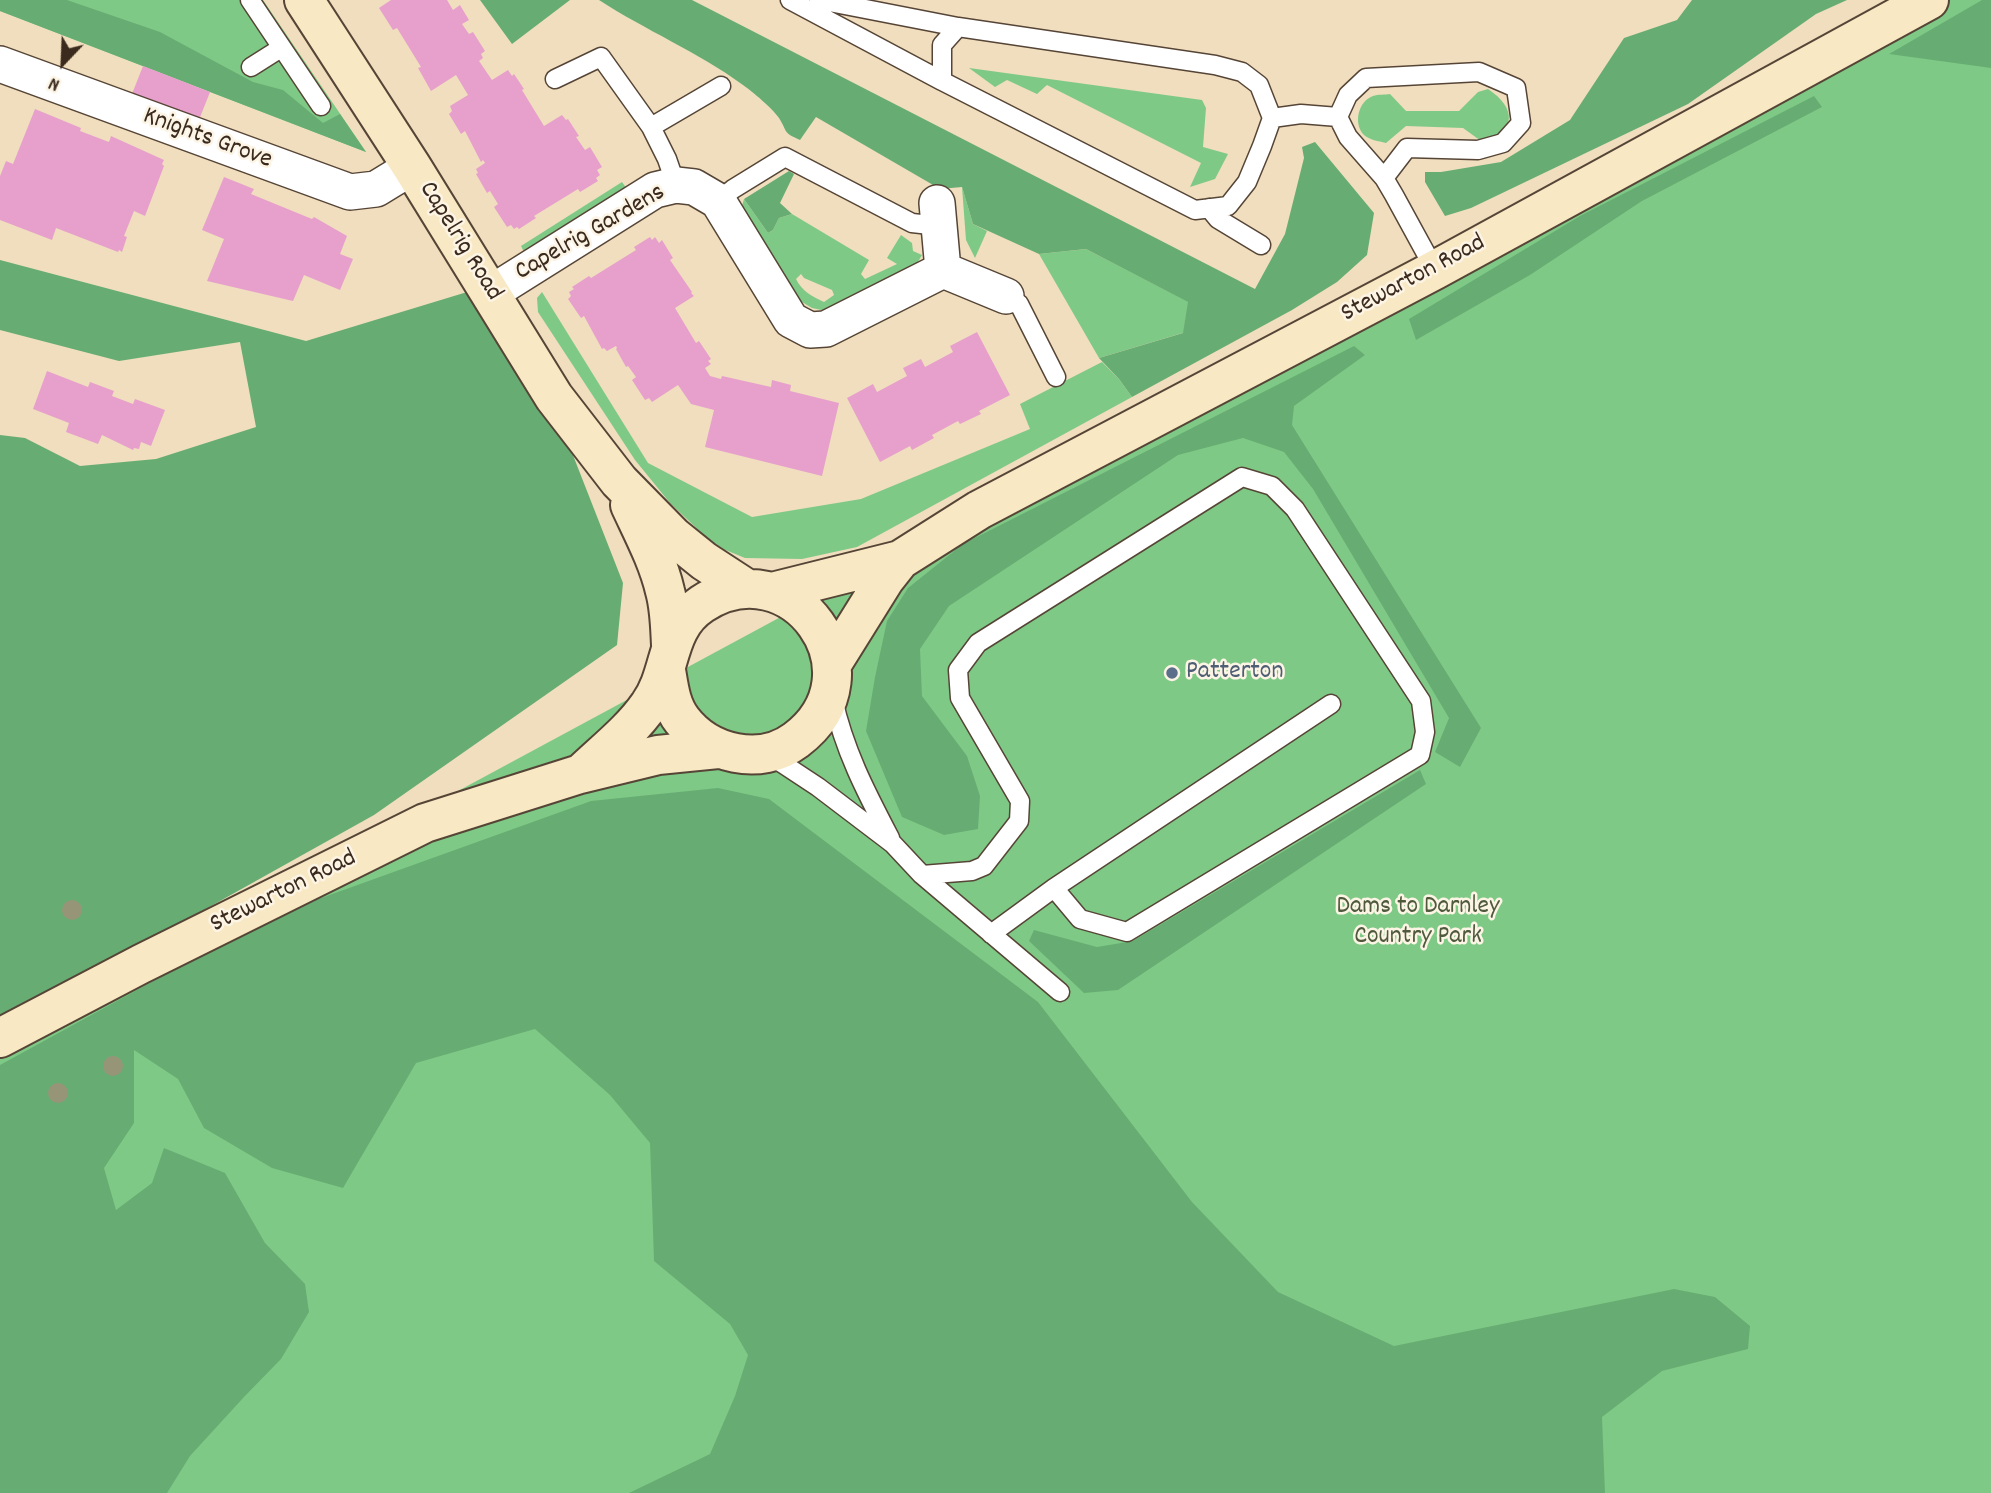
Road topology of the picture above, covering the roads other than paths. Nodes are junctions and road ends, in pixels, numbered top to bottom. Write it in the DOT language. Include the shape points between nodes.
graph roads {
  1 [pos="250,0"];
  2 [pos="304,0"];
  3 [pos="790,0"];
  4 [pos="819,0"];
  5 [pos="1929,0"];
  6 [pos="958,27"];
  7 [pos="281,48"];
  8 [pos="0,64"];
  9 [pos="251,66"];
  10 [pos="555,79"];
  11 [pos="942,81"];
  12 [pos="720,86"];
  13 [pos="321,106"];
  14 [pos="1338,117"];
  15 [pos="1272,118"];
  16 [pos="651,127"];
  17 [pos="412,167"];
  18 [pos="1384,178"];
  19 [pos="676,185"];
  20 [pos="718,201"];
  21 [pos="1209,208"];
  22 [pos="938,214"];
  23 [pos="1261,245"];
  24 [pos="943,270"];
  25 [pos="1435,270"];
  26 [pos="491,293"];
  27 [pos="1006,296"];
  28 [pos="1056,377"];
  29 [pos="619,481"];
  30 [pos="900,560"];
  31 [pos="760,591"];
  32 [pos="669,658"];
  33 [pos="831,676"];
  34 [pos="1331,704"];
  35 [pos="718,749"];
  36 [pos="766,753"];
  37 [pos="580,774"];
  38 [pos="894,844"];
  39 [pos="922,875"];
  40 [pos="1054,888"];
  41 [pos="991,934"];
  42 [pos="1060,992"];
  43 [pos="0,1038"];
  1 -- 7 [label="lane"];
  2 -- 17 [label="main road, Capelrig Road"];
  3 -- 11 [label="lane"];
  4 -- 6 [label="lane"];
  5 -- 25 [label="main road, Stewarton Road"];
  6 -- 11 [label="lane" via="942,45"];
  6 -- 15 [label="lane" via="1242,72 1259,85"];
  7 -- 9 [label="lane"];
  7 -- 13 [label="lane"];
  8 -- 17 [label="street, Knights Grove" via="350,192 376,189"];
  10 -- 16 [label="lane" via="601,57"];
  11 -- 21 [label="lane" via="1195,210"];
  12 -- 16 [label="lane"];
  14 -- 15 [label="lane" via="1301,114"];
  14 -- 18 [label="lane" via="1348,137"];
  14 -- 18 [label="lane" via="1348,95 1366,78 1479,72 1516,88 1521,123 1503,143 1478,150 1407,148"];
  15 -- 21 [label="lane" via="1247,182 1228,206"];
  16 -- 19 [label="lane"];
  17 -- 26 [label="main road, Capelrig Road"];
  18 -- 25 [label="lane"];
  19 -- 20 [label="street, Capelrig Gardens" via="695,187"];
  19 -- 26 [label="street, Capelrig Gardens" via="655,190"];
  20 -- 22 [label="lane" via="785,157 912,223"];
  20 -- 24 [label="street" via="791,320 810,330 826,329"];
  21 -- 23 [label="lane" via="1218,219"];
  22 -- 24 [label="street"];
  24 -- 27 [label="street"];
  25 -- 30 [label="main road, Stewarton Road" via="979,510"];
  26 -- 29 [label="main road, Capelrig Road" via="554,397"];
  27 -- 28 [label="lane" via="1019,304"];
  29 -- 31 [label="main road, Capelrig Road" via="704,561"];
  29 -- 32 [label="main road, Capelrig Road" via="664,585"];
  30 -- 31 [label="main road, Stewarton Road"];
  30 -- 33 [label="main road, Stewarton Road"];
  31 -- 32 [label="main road, Stewarton Road" via="723,593 701,605 682,623"];
  31 -- 33 [label="main road" via="795,603 814,620 826,640"];
  32 -- 35 [label="main road, Stewarton Road" via="670,695 681,719"];
  32 -- 37 [label="main road, Stewarton Road" via="649,706"];
  33 -- 36 [label="main road, Stewarton Road" via="823,711 808,731 789,745"];
  33 -- 38 [label="lane" via="838,720 856,771"];
  34 -- 40 [label="lane"];
  35 -- 36 [label="main road, Stewarton Road"];
  35 -- 37 [label="main road, Stewarton Road" via="659,755"];
  36 -- 38 [label="lane"];
  37 -- 43 [label="main road, Stewarton Road" via="425,823"];
  38 -- 39 [label="lane"];
  39 -- 40 [label="lane" via="984,866 1020,821 1020,801 960,698 958,670 978,643 1242,477 1272,486 1295,509 1421,701 1425,732 1420,755 1127,932 1080,919"];
  39 -- 41 [label="lane"];
  40 -- 41 [label="lane"];
  41 -- 42 [label="lane"];
}
